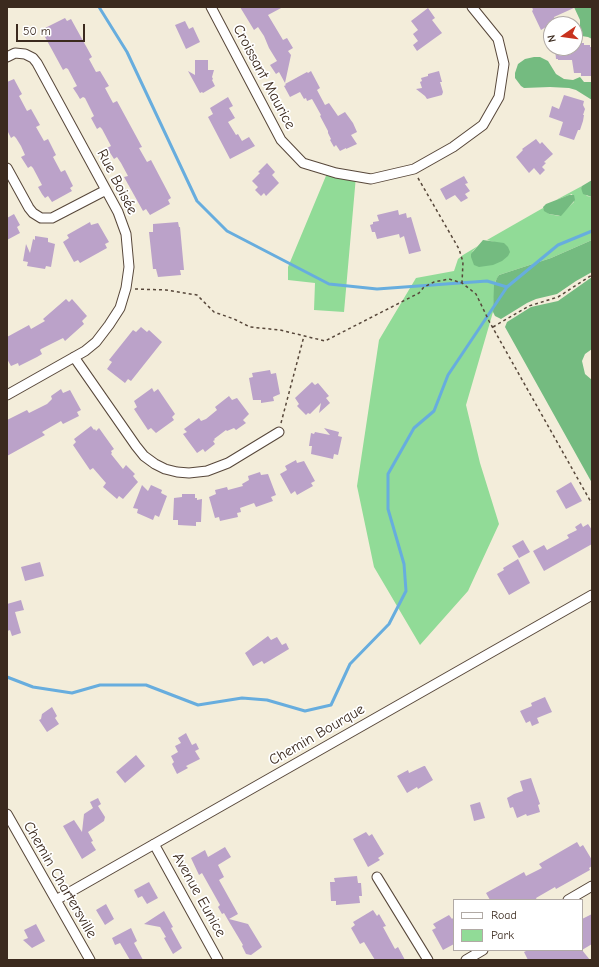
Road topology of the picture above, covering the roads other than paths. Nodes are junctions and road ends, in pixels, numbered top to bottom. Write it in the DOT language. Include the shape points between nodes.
graph roads {
  1 [pos="211,7"];
  2 [pos="472,7"];
  3 [pos="7,57"];
  4 [pos="7,168"];
  5 [pos="106,190"];
  6 [pos="74,357"];
  7 [pos="7,395"];
  8 [pos="279,432"];
  9 [pos="592,595"];
  10 [pos="7,814"];
  11 [pos="154,844"];
  12 [pos="377,877"];
  13 [pos="592,886"];
  14 [pos="570,899"];
  15 [pos="56,900"];
  16 [pos="481,951"];
  17 [pos="90,960"];
  18 [pos="218,960"];
  19 [pos="428,960"];
  20 [pos="466,960"];
  1 -- 2 [label="street, Croissant Maurice" via="281,140 303,163 336,173 371,179 414,169 453,147 483,125 499,97 504,64 498,39"];
  3 -- 5 [label="street, Rue Boisée" via="15,53 25,54 37,63"];
  4 -- 5 [label="street" via="29,208 41,218 52,218"];
  5 -- 6 [label="street, Rue Boisée" via="121,217 126,234 129,267 126,288 120,308 103,334 90,347"];
  6 -- 7 [label="street, Rue Boisée"];
  6 -- 8 [label="street" via="144,456 165,469 189,473 212,470"];
  9 -- 11 [label="street, Chemin Bourque"];
  10 -- 15 [label="street, Chemin Chartersville"];
  11 -- 15 [label="street, Chemin Bourque"];
  11 -- 18 [label="street, Avenue Eunice"];
  12 -- 19 [label="street"];
  13 -- 14 [label="street"];
  15 -- 17 [label="street, Chemin Chartersville"];
  16 -- 20 [label="street"];
}
